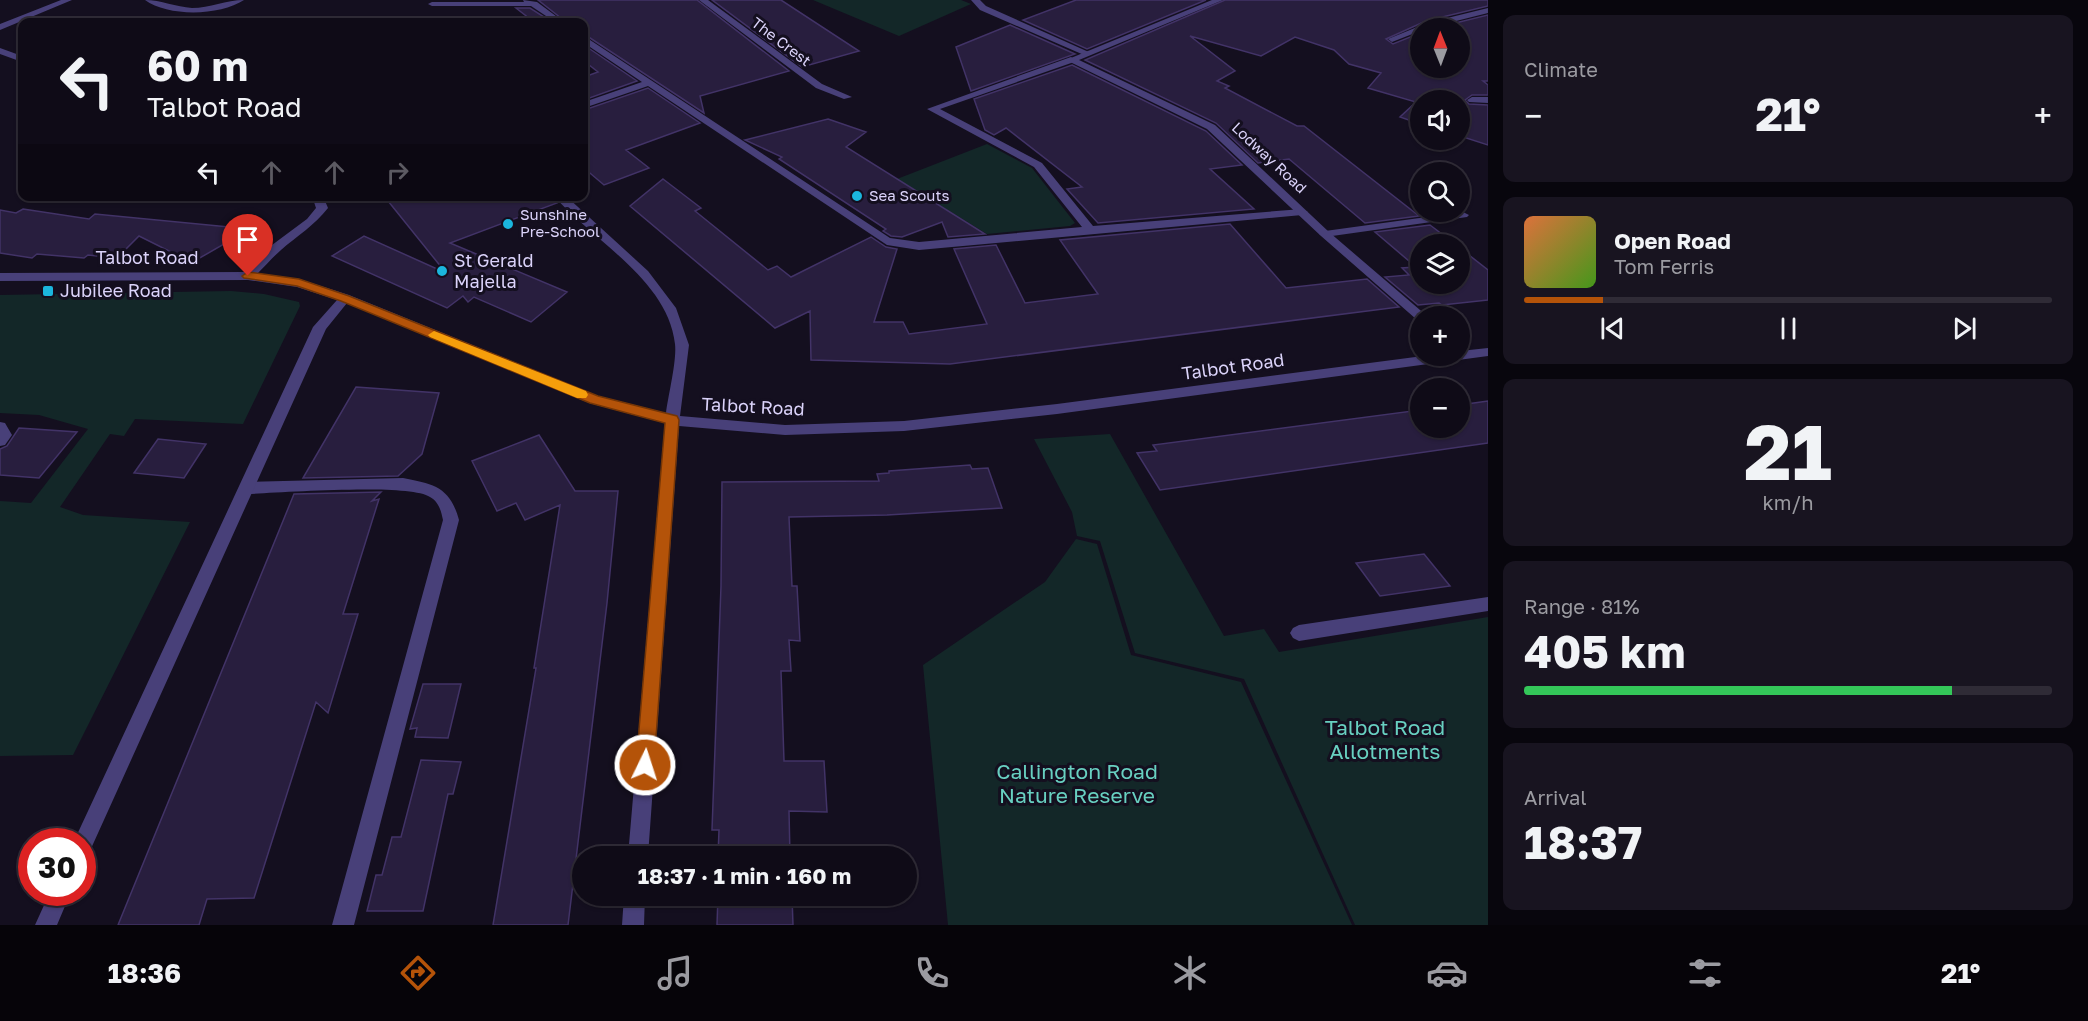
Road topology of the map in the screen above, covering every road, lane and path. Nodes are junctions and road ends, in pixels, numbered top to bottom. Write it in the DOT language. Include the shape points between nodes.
graph roads {
  1 [pos="68,0"];
  2 [pos="149,0"];
  3 [pos="240,0"];
  4 [pos="703,0"];
  5 [pos="975,0"];
  6 [pos="1219,0"];
  7 [pos="531,2"];
  8 [pos="432,4"];
  9 [pos="1488,10"];
  10 [pos="23,18"];
  11 [pos="554,18"];
  12 [pos="18,20"];
  13 [pos="0,27"];
  14 [pos="1392,39"];
  15 [pos="588,42"];
  16 [pos="0,51"];
  17 [pos="1087,53"];
  18 [pos="18,58"];
  19 [pos="1071,60"];
  20 [pos="647,83"];
  21 [pos="847,97"];
  22 [pos="1472,100"];
  23 [pos="1488,100"];
  24 [pos="588,104"];
  25 [pos="319,201"];
  26 [pos="564,201"];
  27 [pos="1297,207"];
  28 [pos="1412,222"];
  29 [pos="1090,231"];
  30 [pos="1325,234"];
  31 [pos="248,276"];
  32 [pos="0,277"];
  33 [pos="345,298"];
  34 [pos="1410,307"];
  35 [pos="1488,352"];
  36 [pos="1470,353"];
  37 [pos="1410,361"];
  38 [pos="672,420"];
  39 [pos="0,427"];
  40 [pos="0,441"];
  41 [pos="247,488"];
  42 [pos="1488,604"];
  43 [pos="1299,633"];
  44 [pos="90,828"];
  45 [pos="639,846"];
  46 [pos="55,906"];
  47 [pos="634,906"];
  48 [pos="46,925"];
  49 [pos="343,925"];
  50 [pos="633,925"];
  1 -- 10 [label="street"];
  2 -- 3 [label="street" via="174,10 195,12"];
  4 -- 21 [label="street, The Crest" via="819,86"];
  5 -- 17 [label="street" via="983,8"];
  6 -- 17 [label="street"];
  7 -- 8 [label="street"];
  7 -- 11 [label="street"];
  9 -- 14 [label="street"];
  12 -- 13 [label="street"];
  15 -- 20 [label="street"];
  16 -- 18 [label="street"];
  17 -- 19 [label="street"];
  19 -- 27 [label="street, Lodway Road" via="1211,127"];
  19 -- 29 [label="street" via="932,109 1038,165"];
  20 -- 24 [label="street"];
  20 -- 29 [label="street" via="887,240 919,246"];
  22 -- 23 [label="street"];
  25 -- 31 [label="street" via="322,208 316,215"];
  26 -- 38 [label="street" via="644,274 670,308 682,345"];
  27 -- 29 [label="street"];
  27 -- 30 [label="street, Lodway Road"];
  28 -- 30 [label="street"];
  30 -- 34 [label="street, Lodway Road"];
  31 -- 32 [label="street, Talbot Road"];
  31 -- 33 [label="street, Talbot Road" via="299,283"];
  33 -- 38 [label="street, Talbot Road" via="594,400"];
  33 -- 41 [label="street" via="320,327"];
  35 -- 36 [label="street, Talbot Road"];
  37 -- 38 [label="street, Talbot Road" via="904,426 785,429"];
  38 -- 45 [label="street"];
  39 -- 40 [label="street" via="5,435"];
  41 -- 44 [label="street"];
  41 -- 49 [label="street" via="403,484 436,492 448,504 451,520"];
  42 -- 43 [label="street"];
  46 -- 48 [label="street"];
  47 -- 50 [label="street"];
}
